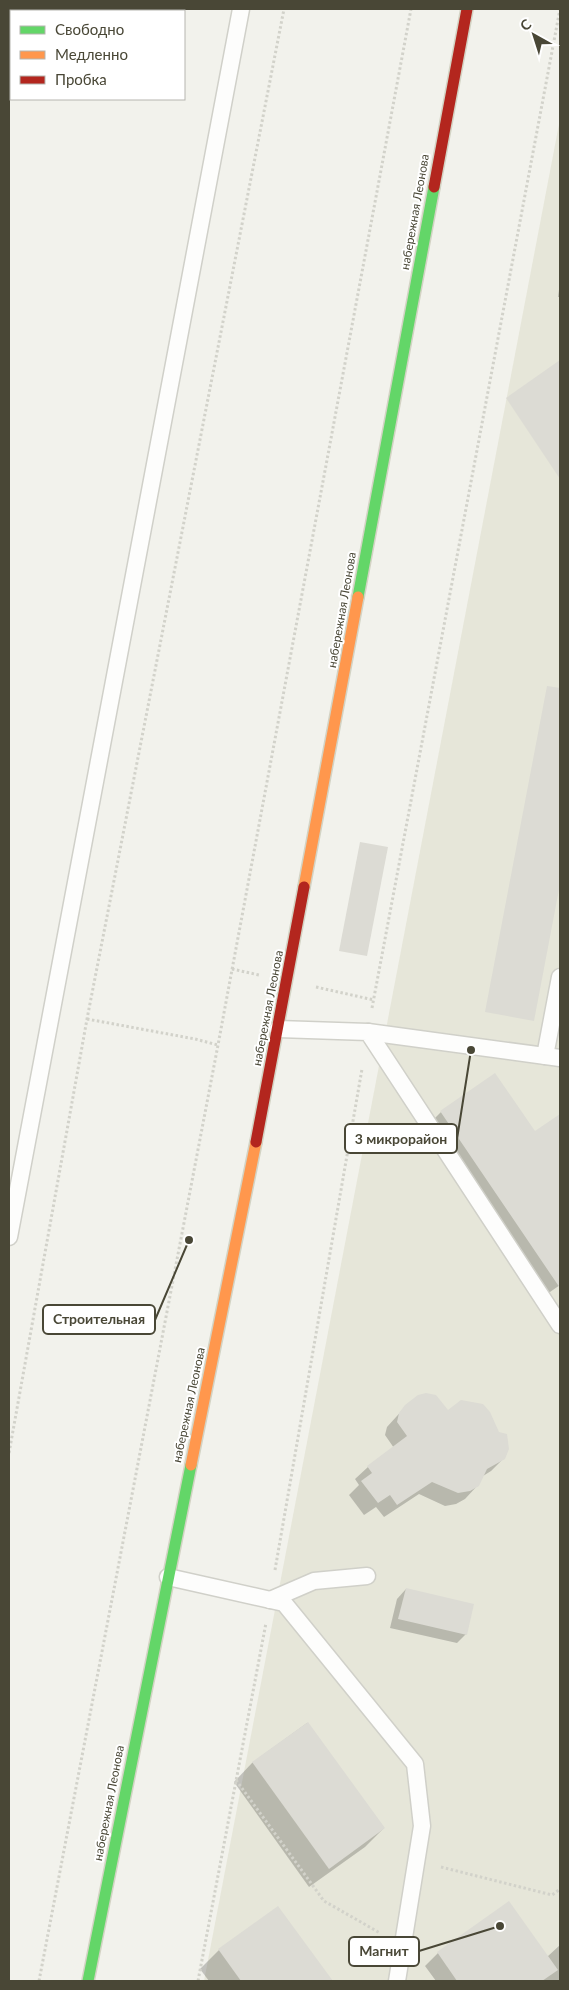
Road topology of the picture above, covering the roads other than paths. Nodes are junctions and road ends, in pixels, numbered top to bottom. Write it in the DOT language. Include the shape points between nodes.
graph roads {
  1 [pos="241,9"];
  2 [pos="467,9"];
  3 [pos="560,977"];
  4 [pos="278,1029"];
  5 [pos="368,1032"];
  6 [pos="552,1057"];
  7 [pos="9,1236"];
  8 [pos="560,1325"];
  9 [pos="367,1576"];
  10 [pos="168,1577"];
  11 [pos="270,1600"];
  12 [pos="88,1981"];
  13 [pos="397,1981"];
  1 -- 7 [label="lane"];
  2 -- 4 [label="main road, набережная Леонова"];
  3 -- 6 [label="lane"];
  4 -- 5 [label="lane"];
  4 -- 10 [label="main road, набережная Леонова"];
  5 -- 6 [label="lane"];
  5 -- 8 [label="lane"];
  9 -- 11 [label="lane" via="314,1581"];
  10 -- 11 [label="lane"];
  10 -- 12 [label="main road, набережная Леонова"];
  11 -- 13 [label="lane" via="284,1603 414,1764 422,1826"];
}
